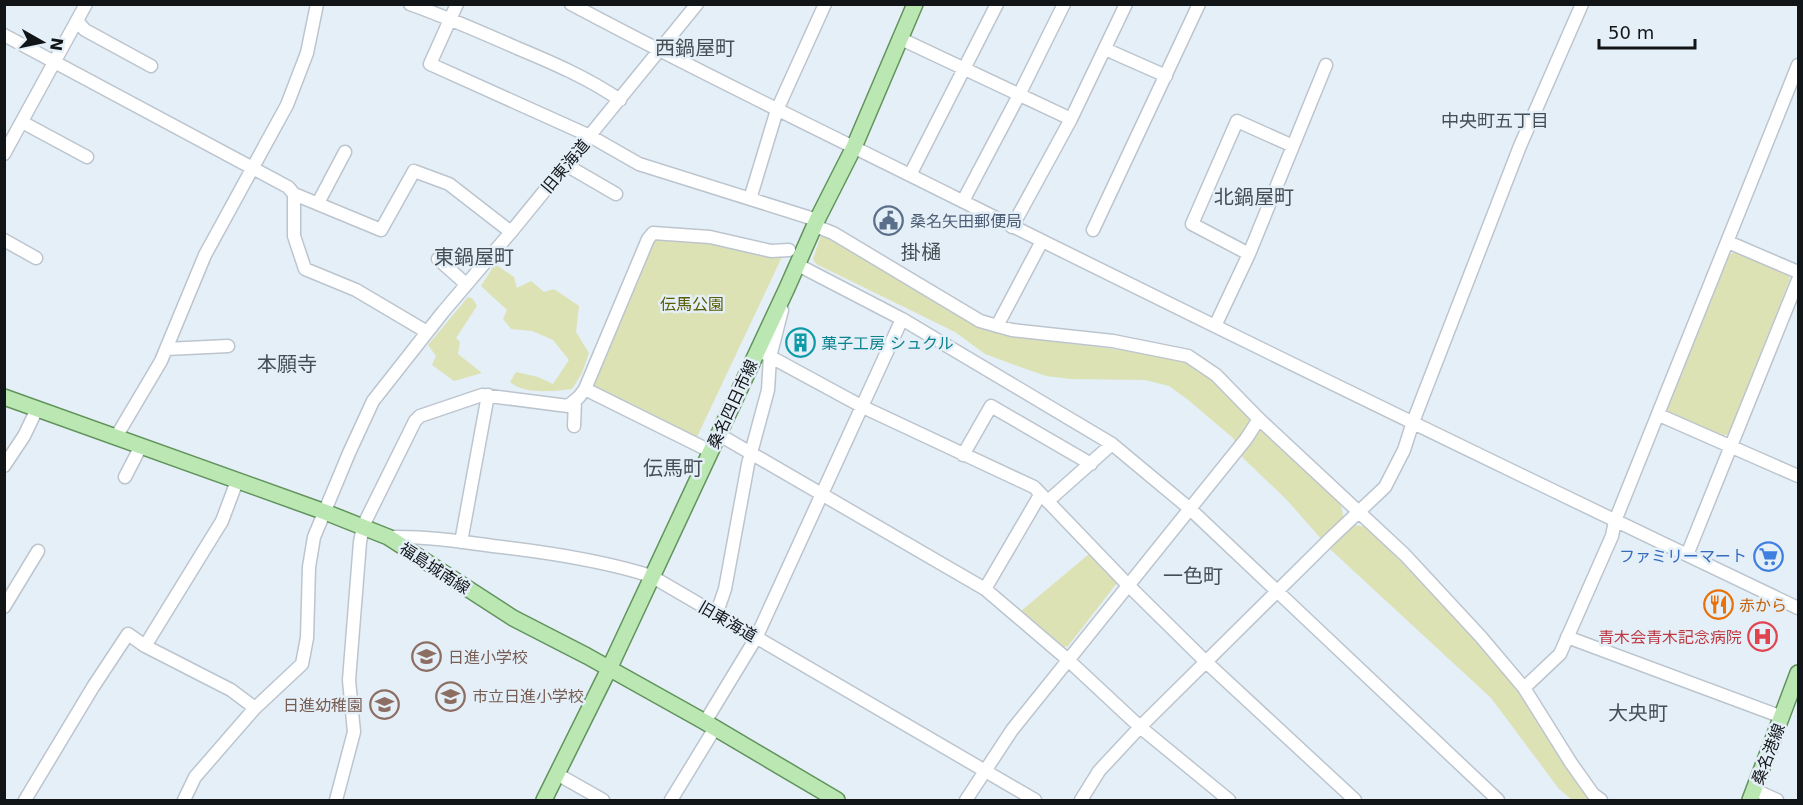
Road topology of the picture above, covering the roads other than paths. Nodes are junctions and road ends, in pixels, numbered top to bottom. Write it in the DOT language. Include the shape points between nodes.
graph roads {
  1 [pos="86,4"];
  2 [pos="317,4"];
  3 [pos="410,4"];
  4 [pos="457,4"];
  5 [pos="571,4"];
  6 [pos="697,4"];
  7 [pos="825,4"];
  8 [pos="915,4"];
  9 [pos="997,4"];
  10 [pos="1064,4"];
  11 [pos="1126,4"];
  12 [pos="1582,4"];
  13 [pos="1197,5"];
  14 [pos="450,19"];
  15 [pos="77,21"];
  16 [pos="4,35"];
  17 [pos="899,38"];
  18 [pos="1105,50"];
  19 [pos="660,51"];
  20 [pos="54,62"];
  21 [pos="1326,65"];
  22 [pos="1798,65"];
  23 [pos="151,66"];
  24 [pos="965,68"];
  25 [pos="1166,76"];
  26 [pos="1019,95"];
  27 [pos="620,100"];
  28 [pos="777,110"];
  29 [pos="1071,119"];
  30 [pos="22,122"];
  31 [pos="590,136"];
  32 [pos="1293,146"];
  33 [pos="854,147"];
  34 [pos="345,152"];
  35 [pos="4,153"];
  36 [pos="87,157"];
  37 [pos="566,165"];
  38 [pos="252,168"];
  39 [pos="910,175"];
  40 [pos="294,194"];
  41 [pos="616,194"];
  42 [pos="750,200"];
  43 [pos="963,201"];
  44 [pos="318,203"];
  45 [pos="816,223"];
  46 [pos="1012,227"];
  47 [pos="1093,230"];
  48 [pos="511,232"];
  49 [pos="4,240"];
  50 [pos="1042,241"];
  51 [pos="1728,242"];
  52 [pos="789,250"];
  53 [pos="1249,254"];
  54 [pos="36,258"];
  55 [pos="438,259"];
  56 [pos="798,265"];
  57 [pos="1798,272"];
  58 [pos="1798,280"];
  59 [pos="466,284"];
  60 [pos="902,319"];
  61 [pos="997,326"];
  62 [pos="1215,326"];
  63 [pos="427,332"];
  64 [pos="228,346"];
  65 [pos="166,349"];
  66 [pos="764,353"];
  67 [pos="585,389"];
  68 [pos="488,395"];
  69 [pos="4,397"];
  70 [pos="575,401"];
  71 [pos="863,407"];
  72 [pos="37,409"];
  73 [pos="1659,415"];
  74 [pos="1259,418"];
  75 [pos="1413,422"];
  76 [pos="574,426"];
  77 [pos="718,434"];
  78 [pos="116,437"];
  79 [pos="1112,444"];
  80 [pos="141,446"];
  81 [pos="1731,447"];
  82 [pos="710,451"];
  83 [pos="752,452"];
  84 [pos="963,455"];
  85 [pos="1090,464"];
  86 [pos="4,466"];
  87 [pos="1798,476"];
  88 [pos="125,477"];
  89 [pos="237,481"];
  90 [pos="823,494"];
  91 [pos="1044,498"];
  92 [pos="1189,508"];
  93 [pos="325,512"];
  94 [pos="1359,513"];
  95 [pos="1615,521"];
  96 [pos="363,526"];
  97 [pos="388,537"];
  98 [pos="461,542"];
  99 [pos="38,551"];
  100 [pos="1687,555"];
  101 [pos="651,576"];
  102 [pos="1127,584"];
  103 [pos="985,589"];
  104 [pos="1276,592"];
  105 [pos="4,607"];
  106 [pos="1798,608"];
  107 [pos="716,615"];
  108 [pos="1567,637"];
  109 [pos="756,638"];
  110 [pos="145,646"];
  111 [pos="1067,660"];
  112 [pos="1205,661"];
  113 [pos="609,669"];
  114 [pos="1798,673"];
  115 [pos="1524,688"];
  116 [pos="1794,697"];
  117 [pos="255,708"];
  118 [pos="1782,717"];
  119 [pos="710,725"];
  120 [pos="1140,727"];
  121 [pos="984,771"];
  122 [pos="557,774"];
  123 [pos="1753,795"];
  124 [pos="1594,798"];
  125 [pos="25,801"];
  126 [pos="184,801"];
  127 [pos="336,801"];
  128 [pos="544,801"];
  129 [pos="603,801"];
  130 [pos="671,801"];
  131 [pos="837,801"];
  132 [pos="966,801"];
  133 [pos="1035,801"];
  134 [pos="1081,801"];
  135 [pos="1229,801"];
  136 [pos="1355,801"];
  137 [pos="1498,801"];
  138 [pos="1777,801"];
  1 -- 15 [label="street"];
  2 -- 38 [label="street" via="298,81"];
  3 -- 14 [label="street"];
  4 -- 14 [label="street"];
  5 -- 19 [label="street"];
  6 -- 19 [label="street, 旧東海道"];
  7 -- 28 [label="street"];
  8 -- 17 [label="main road, 桑名四日市線"];
  9 -- 24 [label="street"];
  10 -- 26 [label="street"];
  11 -- 18 [label="street"];
  12 -- 75 [label="street" via="1520,146"];
  13 -- 25 [label="street"];
  14 -- 27 [label="street" via="555,64"];
  14 -- 31 [label="street" via="430,64"];
  15 -- 20 [label="street"];
  15 -- 23 [label="street" via="85,30"];
  16 -- 20 [label="street"];
  17 -- 24 [label="street"];
  17 -- 33 [label="main road, 桑名四日市線"];
  18 -- 25 [label="street"];
  18 -- 29 [label="street"];
  19 -- 27 [label="street, 旧東海道"];
  19 -- 28 [label="street"];
  20 -- 30 [label="street"];
  20 -- 38 [label="street"];
  21 -- 32 [label="street"];
  22 -- 51 [label="street"];
  24 -- 26 [label="street"];
  24 -- 39 [label="street"];
  25 -- 47 [label="street"];
  26 -- 29 [label="street"];
  26 -- 43 [label="street"];
  27 -- 31 [label="street, 旧東海道"];
  28 -- 33 [label="street"];
  28 -- 42 [label="street"];
  29 -- 46 [label="street"];
  30 -- 35 [label="street"];
  30 -- 36 [label="street"];
  31 -- 37 [label="street, 旧東海道"];
  31 -- 42 [label="street" via="639,164"];
  32 -- 53 [label="street"];
  32 -- 53 [label="street" via="1237,121 1192,224"];
  33 -- 39 [label="street"];
  33 -- 45 [label="main road, 桑名四日市線"];
  34 -- 44 [label="street"];
  37 -- 41 [label="street"];
  37 -- 48 [label="street, 旧東海道"];
  38 -- 40 [label="street"];
  38 -- 65 [label="street" via="205,255"];
  39 -- 43 [label="street"];
  40 -- 44 [label="street"];
  40 -- 63 [label="street" via="294,236 305,269 356,290"];
  42 -- 45 [label="street"];
  43 -- 46 [label="street"];
  44 -- 48 [label="street" via="381,230 414,171 450,184"];
  45 -- 56 [label="main road, 桑名四日市線"];
  45 -- 61 [label="street" via="980,321"];
  46 -- 50 [label="street"];
  48 -- 59 [label="street, 旧東海道"];
  49 -- 54 [label="street"];
  50 -- 61 [label="street"];
  50 -- 62 [label="street"];
  51 -- 57 [label="street"];
  51 -- 73 [label="street"];
  52 -- 67 [label="street" via="771,251 710,237 653,233"];
  53 -- 62 [label="street"];
  55 -- 59 [label="street"];
  56 -- 60 [label="street"];
  56 -- 66 [label="main road, 桑名四日市線"];
  58 -- 81 [label="street"];
  59 -- 63 [label="street, 旧東海道"];
  60 -- 71 [label="street"];
  60 -- 79 [label="street"];
  61 -- 74 [label="street" via="1113,341 1188,356 1216,375"];
  62 -- 75 [label="street"];
  63 -- 93 [label="street, 旧東海道" via="373,401"];
  64 -- 65 [label="street"];
  65 -- 78 [label="street"];
  66 -- 71 [label="street"];
  66 -- 77 [label="main road, 桑名四日市線"];
  66 -- 83 [label="street" via="768,390"];
  67 -- 70 [label="street"];
  67 -- 82 [label="street"];
  68 -- 70 [label="street" via="567,406"];
  68 -- 96 [label="street" via="420,416 415,421"];
  68 -- 98 [label="street"];
  69 -- 72 [label="main road, 福島城南線"];
  70 -- 76 [label="street"];
  71 -- 84 [label="street"];
  71 -- 90 [label="street"];
  72 -- 78 [label="main road, 福島城南線"];
  72 -- 86 [label="street"];
  73 -- 81 [label="street"];
  73 -- 95 [label="street"];
  74 -- 92 [label="street"];
  74 -- 94 [label="street"];
  75 -- 94 [label="street" via="1385,487"];
  75 -- 95 [label="street"];
  77 -- 82 [label="main road, 桑名四日市線"];
  77 -- 83 [label="street"];
  78 -- 80 [label="main road, 福島城南線"];
  79 -- 85 [label="street"];
  79 -- 92 [label="street"];
  80 -- 88 [label="street"];
  80 -- 89 [label="main road, 福島城南線"];
  81 -- 87 [label="street"];
  81 -- 100 [label="street"];
  82 -- 101 [label="main road, 桑名四日市線"];
  83 -- 90 [label="street"];
  83 -- 107 [label="street" via="725,589"];
  84 -- 85 [label="street" via="991,406"];
  84 -- 91 [label="street" via="1034,487"];
  85 -- 91 [label="street"];
  89 -- 93 [label="main road, 福島城南線"];
  89 -- 110 [label="street" via="222,521"];
  90 -- 103 [label="street"];
  90 -- 109 [label="street"];
  91 -- 102 [label="street"];
  91 -- 103 [label="street"];
  92 -- 102 [label="street"];
  92 -- 104 [label="street"];
  93 -- 96 [label="main road, 福島城南線"];
  93 -- 117 [label="street, 旧東海道" via="314,537 309,567 307,638 302,664"];
  94 -- 104 [label="street"];
  94 -- 115 [label="street" via="1439,590"];
  95 -- 100 [label="street"];
  95 -- 108 [label="street"];
  96 -- 97 [label="main road, 福島城南線"];
  96 -- 127 [label="street" via="349,680 354,732"];
  97 -- 98 [label="street, 旧東海道" via="419,536"];
  97 -- 113 [label="main road, 福島城南線" via="513,618"];
  98 -- 101 [label="street, 旧東海道" via="623,567"];
  99 -- 105 [label="street"];
  100 -- 106 [label="street"];
  101 -- 107 [label="street, 旧東海道"];
  101 -- 113 [label="main road, 桑名四日市線"];
  102 -- 111 [label="street"];
  102 -- 112 [label="street"];
  103 -- 111 [label="street"];
  104 -- 112 [label="street"];
  104 -- 137 [label="street"];
  107 -- 109 [label="street, 旧東海道"];
  108 -- 115 [label="street" via="1560,654"];
  108 -- 118 [label="street"];
  109 -- 119 [label="street"];
  109 -- 121 [label="street, 旧東海道"];
  110 -- 117 [label="street" via="212,679"];
  110 -- 125 [label="street" via="128,634"];
  111 -- 120 [label="street"];
  111 -- 121 [label="street"];
  112 -- 120 [label="street"];
  112 -- 136 [label="street"];
  113 -- 119 [label="main road, 福島城南線"];
  113 -- 122 [label="main road, 桑名四日市線"];
  114 -- 116 [label="main road, 桑名港線"];
  115 -- 124 [label="street"];
  116 -- 118 [label="main road, 桑名港線"];
  117 -- 126 [label="street, 旧東海道" via="195,777"];
  118 -- 123 [label="main road, 桑名港線"];
  119 -- 130 [label="street"];
  119 -- 131 [label="main road, 福島城南線"];
  120 -- 134 [label="street" via="1099,771"];
  120 -- 135 [label="street"];
  121 -- 132 [label="street"];
  121 -- 133 [label="street, 旧東海道"];
  122 -- 128 [label="main road, 桑名四日市線"];
  122 -- 129 [label="street"];
  123 -- 138 [label="street"];
}
